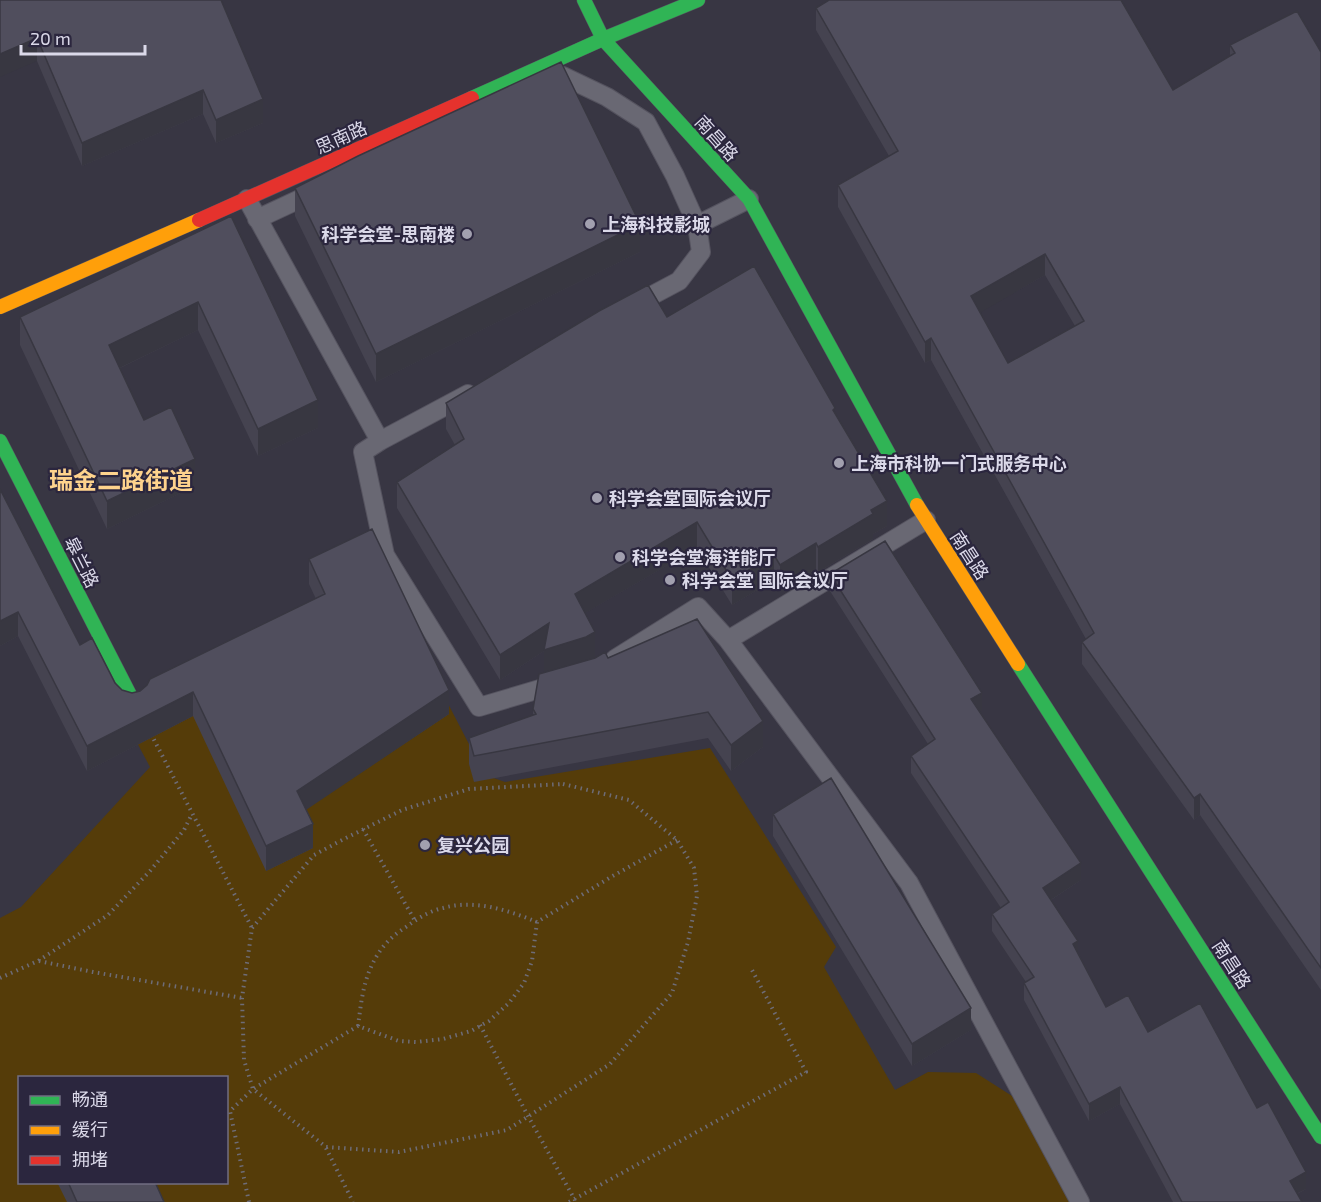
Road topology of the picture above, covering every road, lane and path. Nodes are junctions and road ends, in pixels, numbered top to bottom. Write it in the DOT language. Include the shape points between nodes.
graph roads {
  1 [pos="584,0"];
  2 [pos="698,0"];
  3 [pos="603,39"];
  4 [pos="531,91"];
  5 [pos="331,184"];
  6 [pos="247,199"];
  7 [pos="749,199"];
  8 [pos="257,219"];
  9 [pos="697,225"];
  10 [pos="0,307"];
  11 [pos="617,314"];
  12 [pos="483,386"];
  13 [pos="0,441"];
  14 [pos="380,441"];
  15 [pos="926,520"];
  16 [pos="728,640"];
  17 [pos="601,667"];
  18 [pos="580,676"];
  19 [pos="132,699"];
  20 [pos="193,813"];
  21 [pos="363,829"];
  22 [pos="677,840"];
  23 [pos="415,921"];
  24 [pos="537,922"];
  25 [pos="252,928"];
  26 [pos="38,961"];
  27 [pos="752,970"];
  28 [pos="0,978"];
  29 [pos="242,998"];
  30 [pos="480,1025"];
  31 [pos="358,1026"];
  32 [pos="253,1089"];
  33 [pos="528,1116"];
  34 [pos="1321,1137"];
  35 [pos="326,1147"];
  36 [pos="575,1201"];
  37 [pos="249,1202"];
  38 [pos="353,1202"];
  39 [pos="570,1202"];
  40 [pos="1080,1202"];
  1 -- 3 [label="street, 南昌路"];
  2 -- 3 [label="street, 思南路"];
  3 -- 6 [label="street, 思南路"];
  3 -- 7 [label="street, 南昌路"];
  4 -- 9 [label="lane" via="563,76 646,122"];
  5 -- 8 [label="lane"];
  6 -- 8 [label="lane"];
  6 -- 10 [label="street, 思南路"];
  7 -- 9 [label="lane"];
  7 -- 15 [label="street, 南昌路"];
  8 -- 14 [label="lane"];
  9 -- 11 [label="lane" via="701,252 679,281"];
  12 -- 14 [label="lane"];
  13 -- 19 [label="street, 皋兰路"];
  14 -- 18 [label="lane" via="363,452 385,555 479,707"];
  15 -- 16 [label="lane"];
  15 -- 34 [label="street, 南昌路"];
  16 -- 17 [label="lane" via="698,607"];
  16 -- 40 [label="lane" via="909,883"];
  19 -- 20 [label="path"];
  20 -- 25 [label="path"];
  20 -- 26 [label="path" via="150,871 108,915"];
  21 -- 22 [label="path" via="402,810 469,789 563,784 629,800"];
  21 -- 23 [label="path"];
  21 -- 25 [label="path" via="314,855"];
  22 -- 24 [label="path"];
  22 -- 33 [label="path" via="694,868 697,896 672,993 610,1064"];
  23 -- 24 [label="path" via="443,908 466,905 514,912"];
  23 -- 31 [label="path" via="386,943 374,960 366,980"];
  24 -- 30 [label="path" via="532,961 524,983 508,1003"];
  25 -- 29 [label="path"];
  26 -- 28 [label="path"];
  26 -- 29 [label="path"];
  27 -- 36 [label="path" via="806,1072"];
  29 -- 32 [label="path" via="244,1060"];
  30 -- 31 [label="path" via="443,1039 416,1042 399,1041"];
  30 -- 33 [label="path"];
  31 -- 32 [label="path"];
  32 -- 35 [label="path"];
  32 -- 37 [label="path" via="230,1111"];
  33 -- 35 [label="path" via="507,1130 399,1152"];
  33 -- 36 [label="path"];
  35 -- 38 [label="path"];
  36 -- 39 [label="path"];
}
